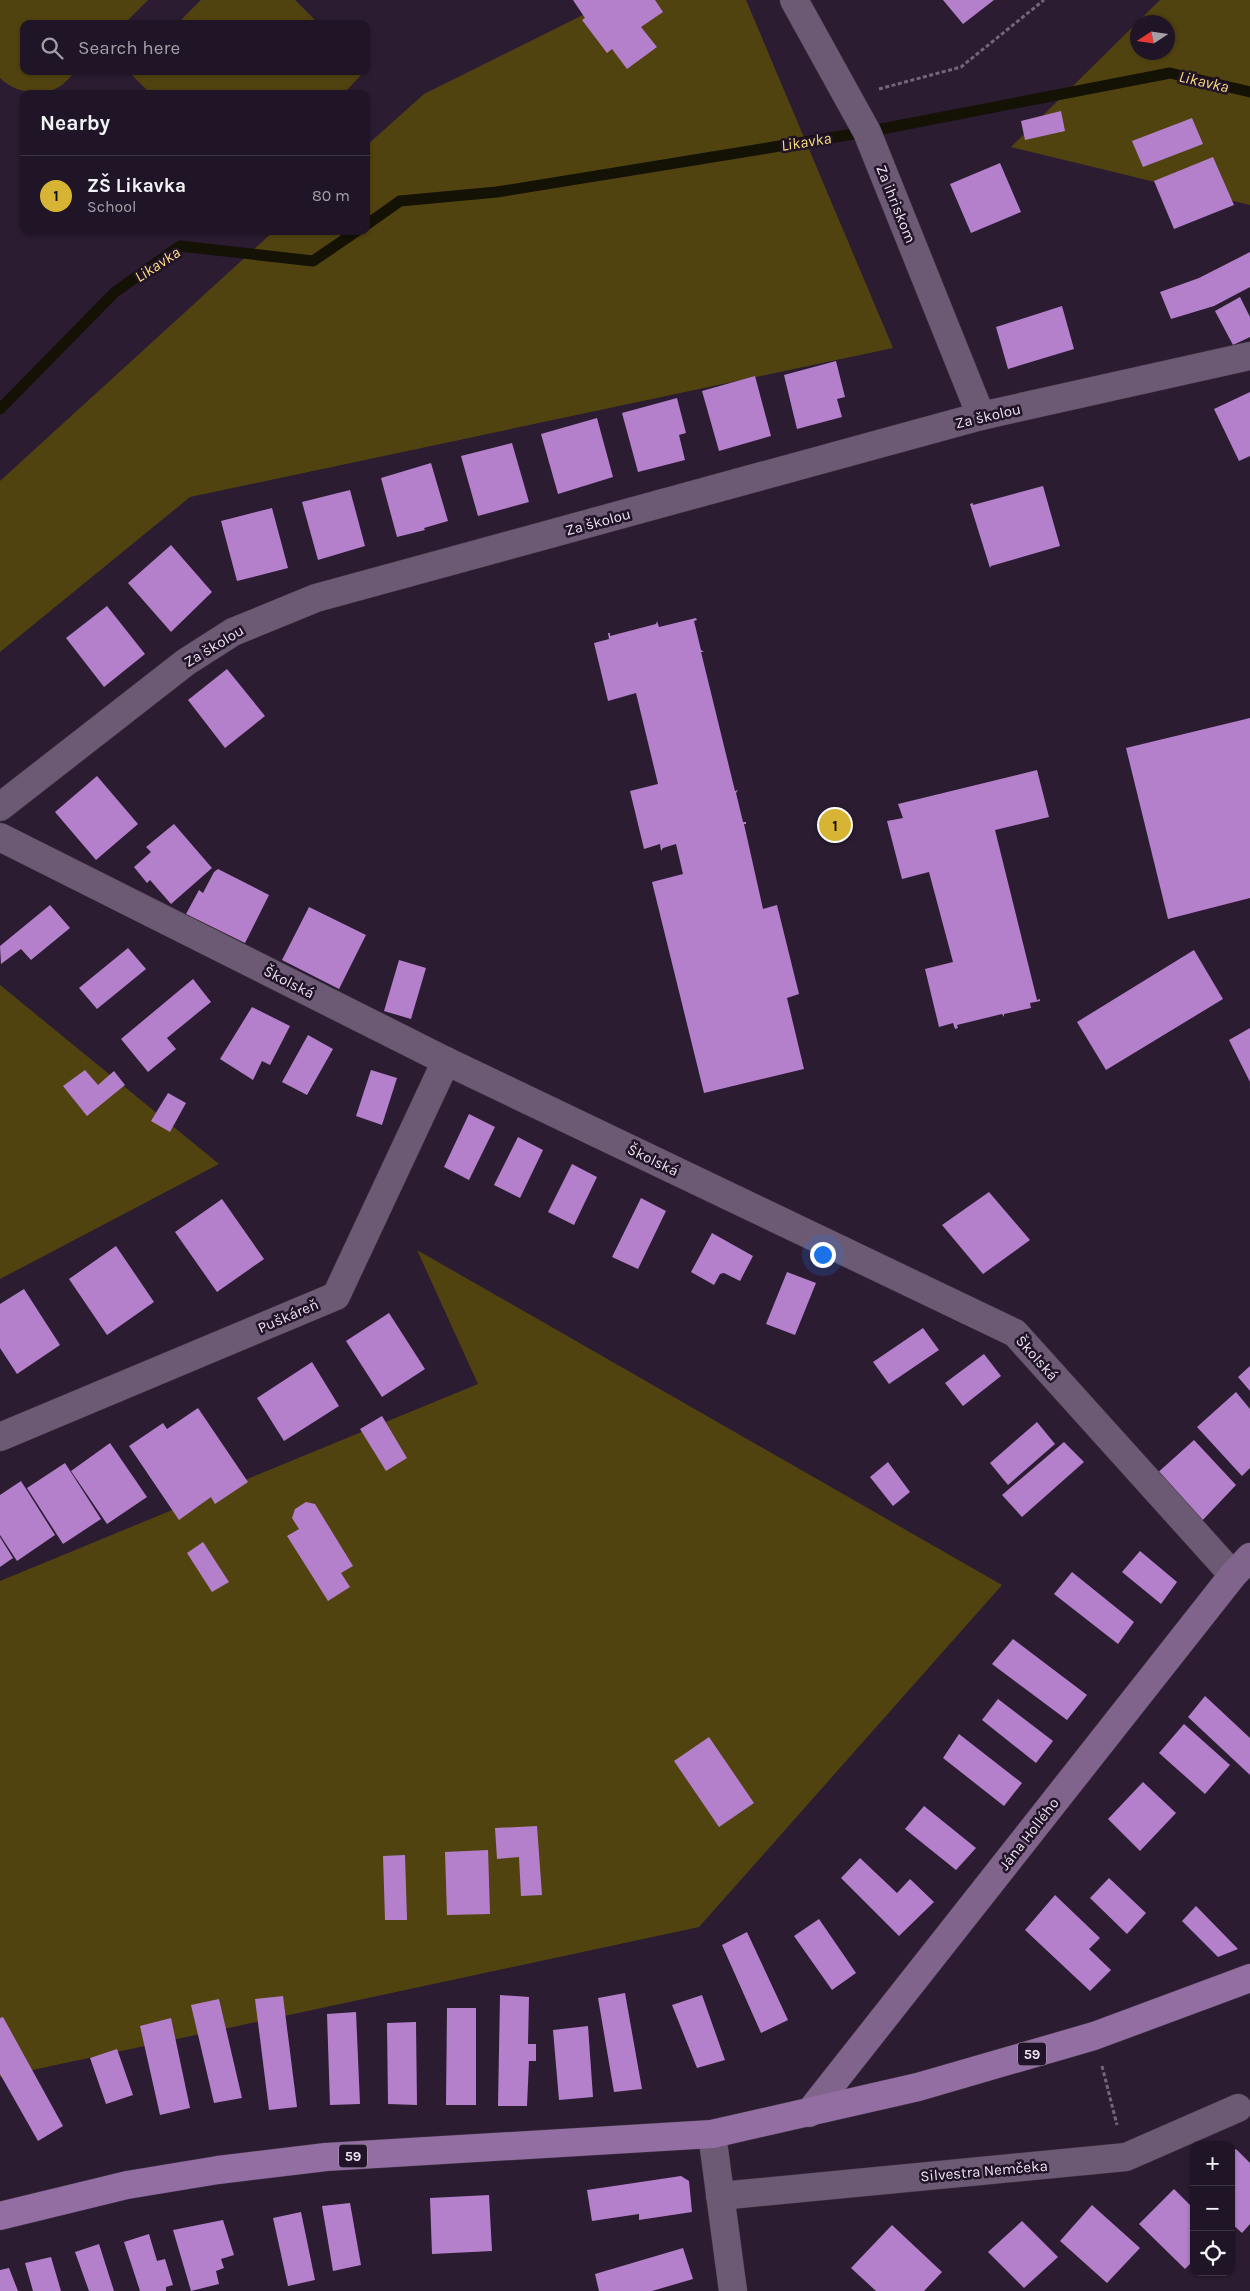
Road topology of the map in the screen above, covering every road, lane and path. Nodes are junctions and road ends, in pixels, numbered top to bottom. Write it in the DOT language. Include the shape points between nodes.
graph roads {
  1 [pos="794,0"];
  2 [pos="1044,0"];
  3 [pos="847,97"];
  4 [pos="1250,356"];
  5 [pos="982,416"];
  6 [pos="0,807"];
  7 [pos="0,838"];
  8 [pos="446,1061"];
  9 [pos="0,1437"];
  10 [pos="1242,1566"];
  11 [pos="1250,1978"];
  12 [pos="1094,2036"];
  13 [pos="1238,2108"];
  14 [pos="809,2113"];
  15 [pos="712,2134"];
  16 [pos="1126,2158"];
  17 [pos="720,2196"];
  18 [pos="0,2216"];
  19 [pos="733,2291"];
  1 -- 3 [label="street, Za ihriskom"];
  2 -- 3 [label="path" via="960,67"];
  3 -- 5 [label="street, Za ihriskom" via="867,132"];
  4 -- 5 [label="street, Za školou"];
  5 -- 6 [label="street, Za školou" via="316,598 233,632 186,662"];
  7 -- 8 [label="street, Školská"];
  8 -- 9 [label="street, Puškáreň" via="336,1296"];
  8 -- 10 [label="street, Školská" via="1015,1333"];
  10 -- 14 [label="street, Jána Hollého"];
  11 -- 12 [label="main road, 59"];
  12 -- 14 [label="main road, 59" via="918,2087"];
  12 -- 16 [label="path"];
  13 -- 16 [label="street, Silvestra Nemčeka"];
  14 -- 15 [label="main road, 59"];
  15 -- 17 [label="street"];
  15 -- 18 [label="main road, 59" via="296,2161 127,2185"];
  16 -- 17 [label="street, Silvestra Nemčeka"];
  17 -- 19 [label="street"];
}
